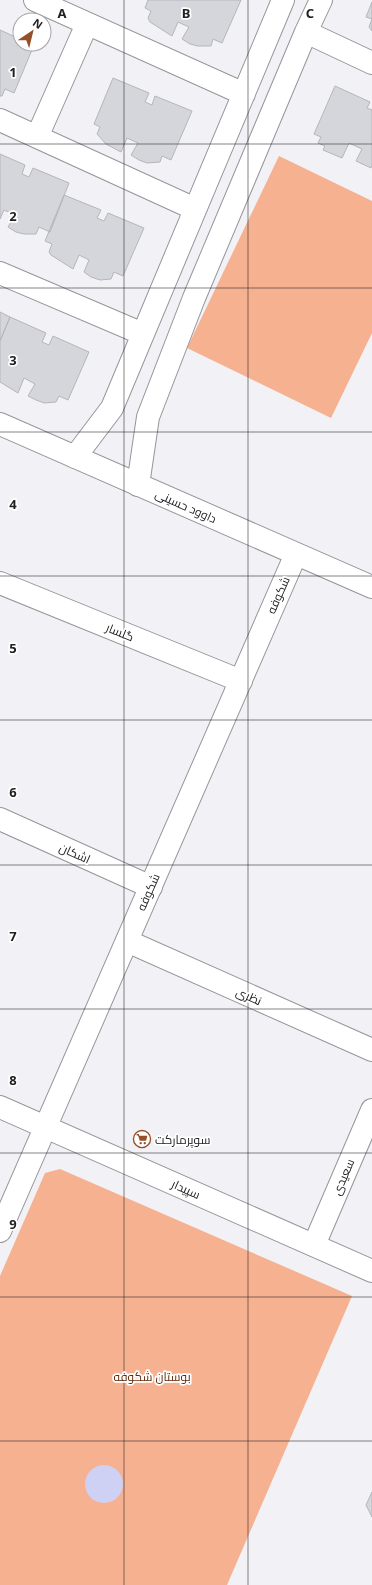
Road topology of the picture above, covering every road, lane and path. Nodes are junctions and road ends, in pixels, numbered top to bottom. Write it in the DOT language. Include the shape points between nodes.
graph roads {
  1 [pos="35,0"];
  2 [pos="284,0"];
  3 [pos="321,0"];
  4 [pos="86,24"];
  5 [pos="306,32"];
  6 [pos="372,63"];
  7 [pos="244,94"];
  8 [pos="0,120"];
  9 [pos="37,137"];
  10 [pos="195,210"];
  11 [pos="0,273"];
  12 [pos="143,334"];
  13 [pos="0,424"];
  14 [pos="75,458"];
  15 [pos="138,485"];
  16 [pos="296,554"];
  17 [pos="0,583"];
  18 [pos="372,587"];
  19 [pos="241,681"];
  20 [pos="0,819"];
  21 [pos="151,887"];
  22 [pos="127,941"];
  23 [pos="371,1048"];
  24 [pos="0,1107"];
  25 [pos="372,1110"];
  26 [pos="46,1127"];
  27 [pos="0,1231"];
  28 [pos="314,1245"];
  29 [pos="372,1271"];
  1 -- 4 [label="street"];
  2 -- 7 [label="street"];
  3 -- 5 [label="street"];
  4 -- 7 [label="street"];
  4 -- 9 [label="street"];
  5 -- 6 [label="street"];
  5 -- 15 [label="street" via="194,298 148,417"];
  7 -- 10 [label="street"];
  8 -- 9 [label="street"];
  9 -- 10 [label="street"];
  10 -- 12 [label="street"];
  11 -- 12 [label="street"];
  12 -- 14 [label="street" via="112,408"];
  13 -- 14 [label="street, داوود حسینی"];
  14 -- 15 [label="street, داوود حسینی"];
  15 -- 16 [label="street, داوود حسینی"];
  16 -- 18 [label="street, داوود حسینی"];
  16 -- 19 [label="street, شکوفه"];
  17 -- 19 [label="street, گلسار"];
  19 -- 21 [label="street, شکوفه"];
  20 -- 21 [label="street, اشکان"];
  21 -- 22 [label="street, شکوفه"];
  22 -- 23 [label="street, نظری"];
  22 -- 26 [label="street, شکوفه"];
  24 -- 26 [label="street, سپیدار"];
  25 -- 28 [label="street, سعیدی"];
  26 -- 27 [label="street, شکوفه"];
  26 -- 28 [label="street, سپیدار"];
  28 -- 29 [label="street, سپیدار"];
}
